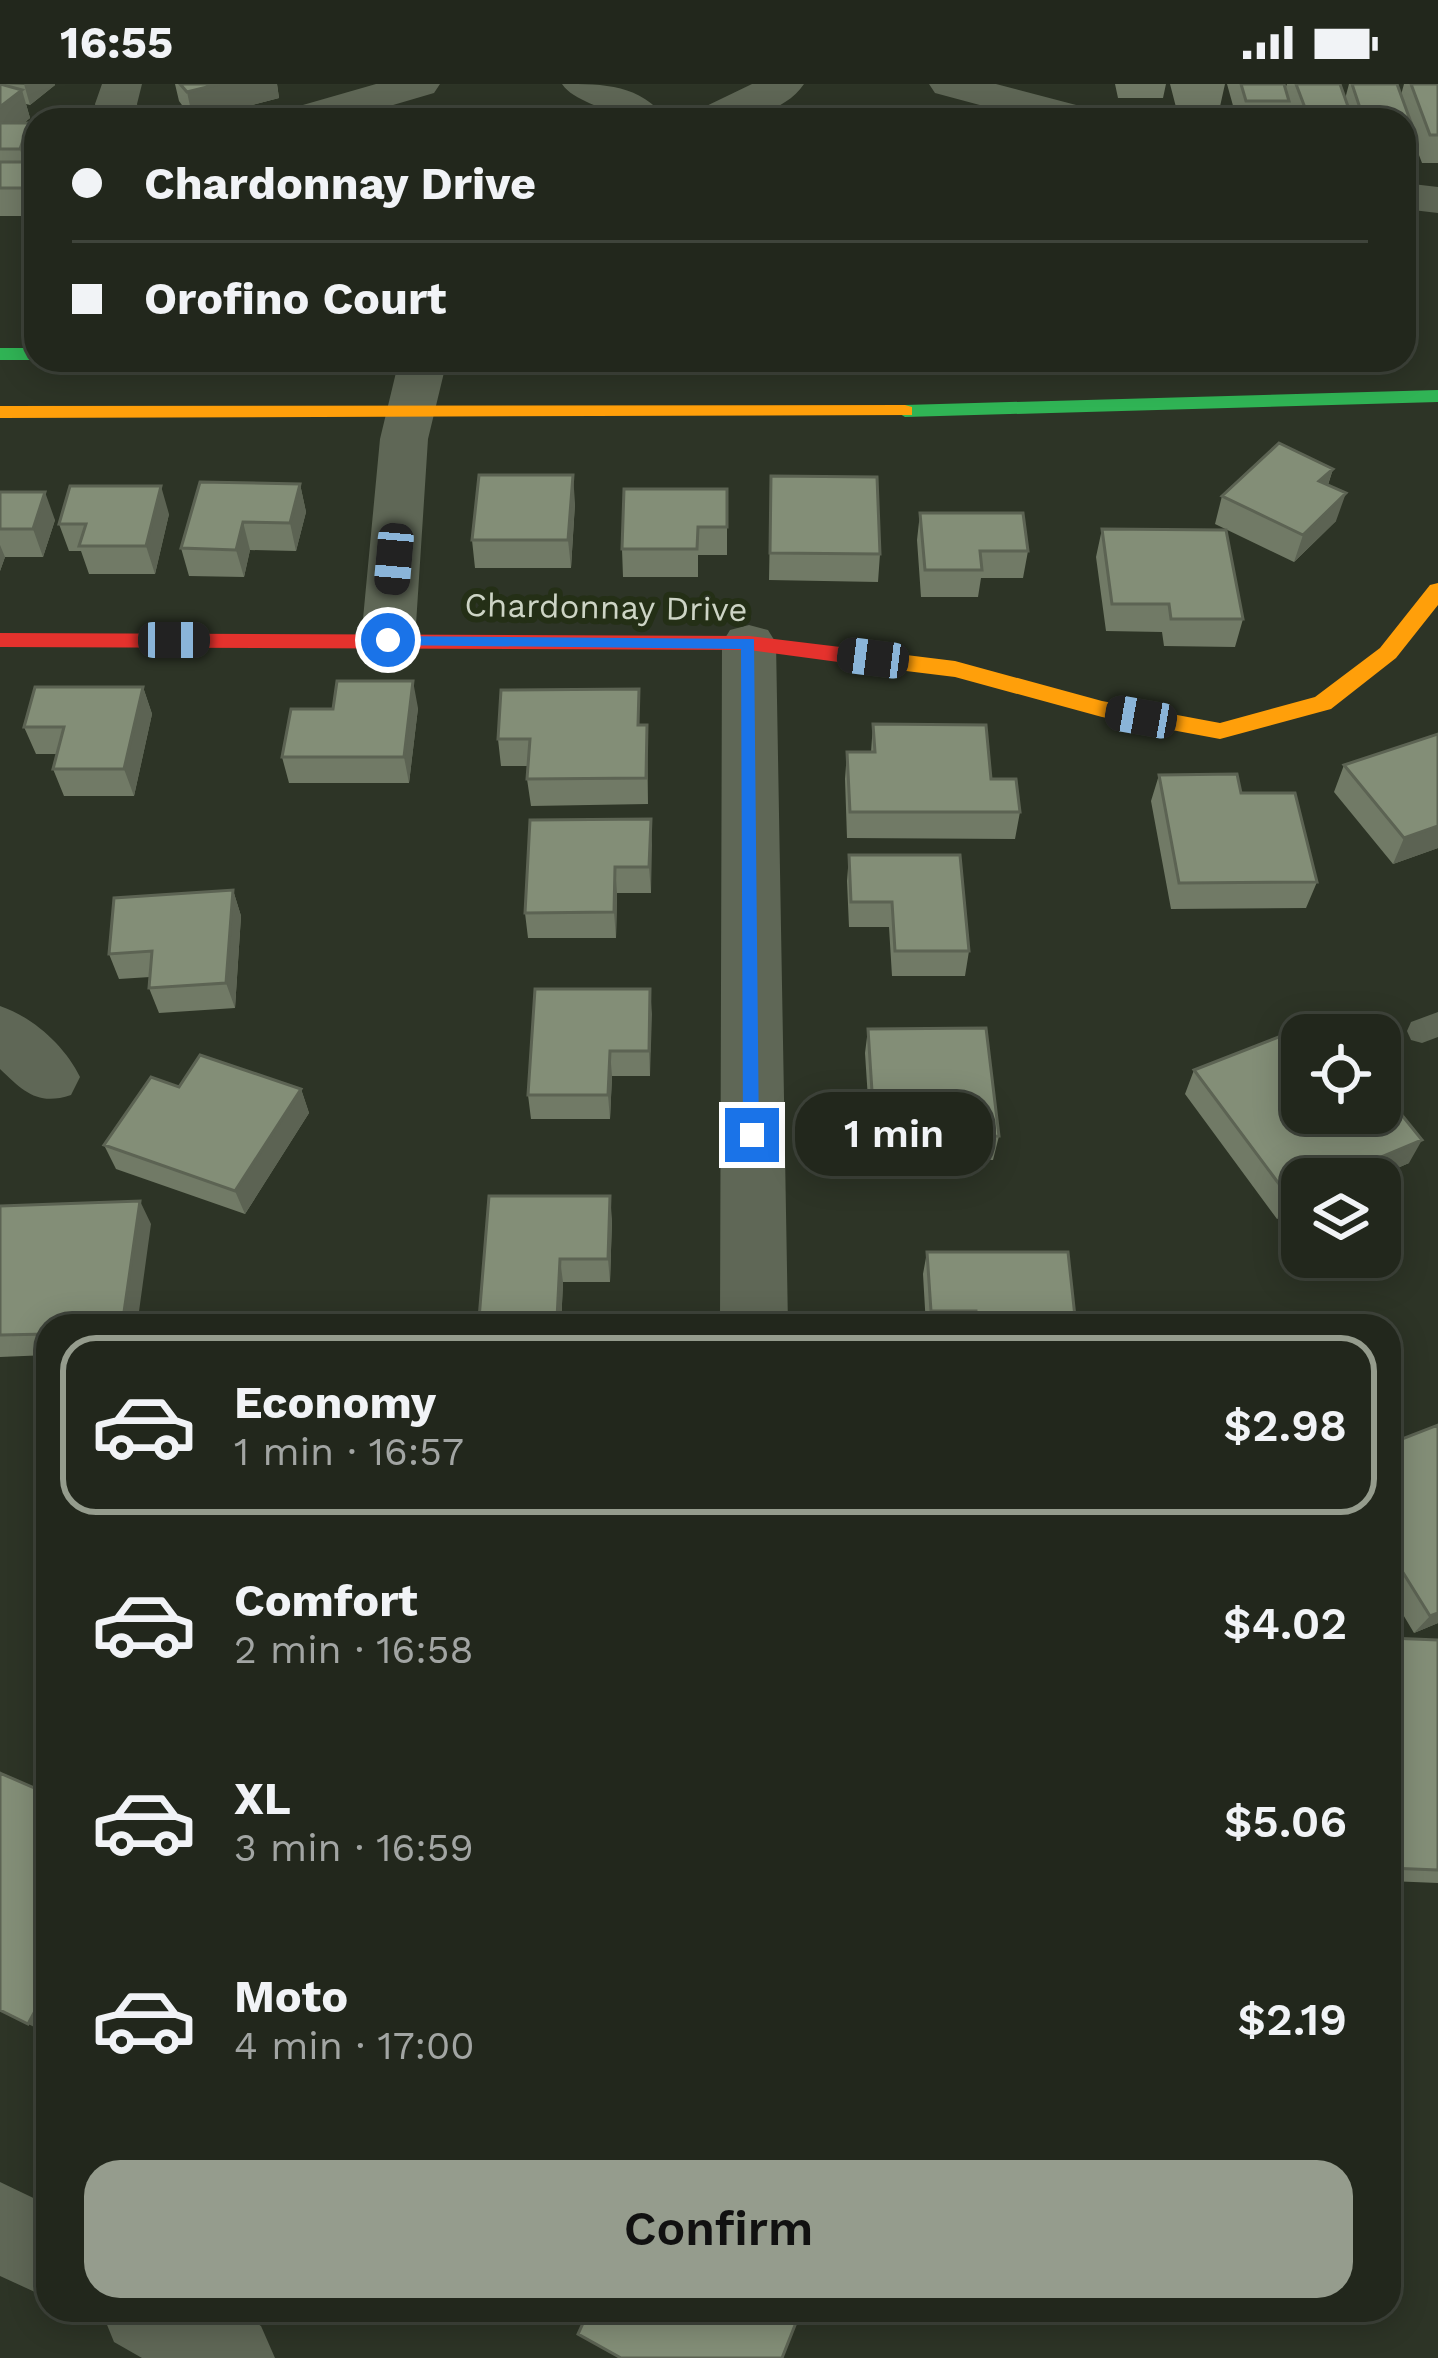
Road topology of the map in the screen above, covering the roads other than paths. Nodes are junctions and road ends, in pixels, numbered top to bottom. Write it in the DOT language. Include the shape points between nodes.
graph roads {
  1 [pos="420,84"];
  2 [pos="582,84"];
  3 [pos="784,84"];
  4 [pos="949,84"];
  5 [pos="338,108"];
  6 [pos="631,108"];
  7 [pos="735,108"];
  8 [pos="1039,108"];
  9 [pos="420,372"];
  10 [pos="1438,396"];
  11 [pos="411,410"];
  12 [pos="0,412"];
  13 [pos="1438,590"];
  14 [pos="388,640"];
  15 [pos="1,643"];
  16 [pos="748,643"];
  17 [pos="0,1030"];
  18 [pos="49,1077"];
  19 [pos="754,1314"];
  20 [pos="0,2226"];
  21 [pos="36,2247"];
  22 [pos="167,2322"];
  23 [pos="229,2358"];
  1 -- 5 [label="street"];
  2 -- 6 [label="street"];
  3 -- 7 [label="street"];
  4 -- 8 [label="street"];
  9 -- 11 [label="street"];
  10 -- 11 [label="street" via="953,411"];
  11 -- 12 [label="street"];
  11 -- 14 [label="street"];
  13 -- 16 [label="street, Chardonnay Drive" via="1388,653 1323,703 1220,731 1102,710 956,669"];
  14 -- 15 [label="street, Chardonnay Drive"];
  14 -- 16 [label="street, Chardonnay Drive"];
  16 -- 19 [label="street"];
  17 -- 18 [label="street"];
  20 -- 21 [label="street"];
  22 -- 23 [label="street"];
}
